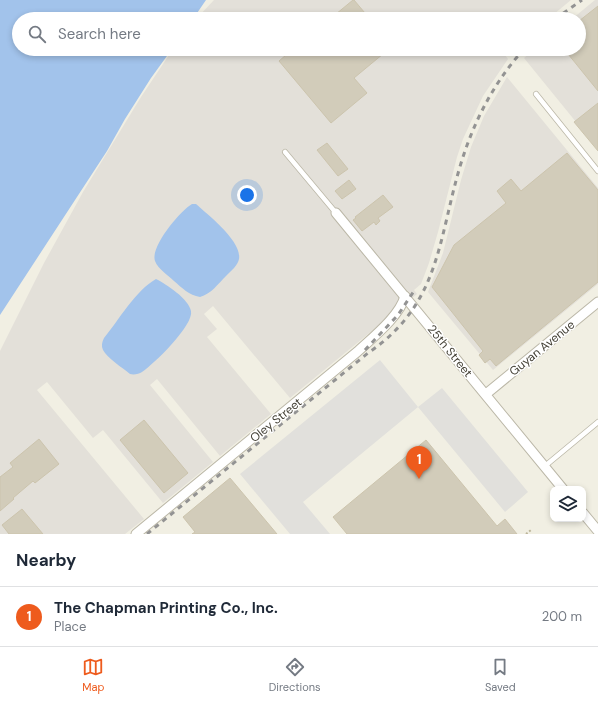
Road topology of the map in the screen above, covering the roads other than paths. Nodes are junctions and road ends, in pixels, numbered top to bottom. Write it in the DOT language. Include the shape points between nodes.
graph roads {
  1 [pos="536,94"];
  2 [pos="285,152"];
  3 [pos="598,171"];
  4 [pos="336,213"];
  5 [pos="405,296"];
  6 [pos="598,302"];
  7 [pos="486,394"];
  8 [pos="598,422"];
  9 [pos="545,466"];
  10 [pos="561,486"];
  11 [pos="586,517"];
  12 [pos="598,531"];
  13 [pos="136,534"];
  1 -- 3 [label="lane"];
  2 -- 4 [label="lane"];
  4 -- 5 [label="street, 25th Street"];
  5 -- 7 [label="street, 25th Street"];
  5 -- 13 [label="street, Oley Street" via="396,313 357,352"];
  6 -- 7 [label="street, Guyan Avenue"];
  7 -- 9 [label="street, 25th Street"];
  8 -- 9 [label="lane"];
  9 -- 10 [label="street, 25th Street"];
  11 -- 12 [label="street"];
}
